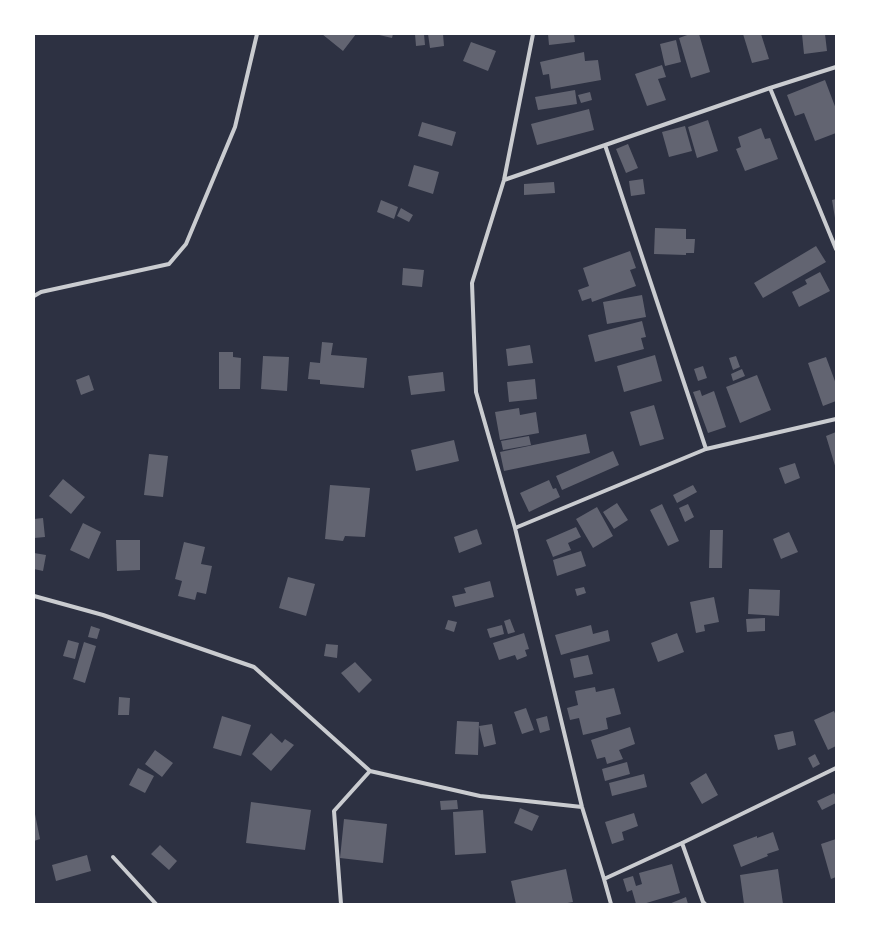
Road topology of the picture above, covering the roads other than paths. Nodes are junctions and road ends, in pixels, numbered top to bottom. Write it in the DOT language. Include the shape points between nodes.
graph roads {
  1 [pos="257,34"];
  2 [pos="533,34"];
  3 [pos="836,67"];
  4 [pos="770,88"];
  5 [pos="605,145"];
  6 [pos="504,180"];
  7 [pos="836,248"];
  8 [pos="34,296"];
  9 [pos="836,419"];
  10 [pos="706,449"];
  11 [pos="515,528"];
  12 [pos="34,596"];
  13 [pos="836,768"];
  14 [pos="370,771"];
  15 [pos="582,807"];
  16 [pos="682,843"];
  17 [pos="113,856"];
  18 [pos="604,879"];
  19 [pos="156,904"];
  20 [pos="341,904"];
  21 [pos="611,904"];
  22 [pos="705,904"];
  1 -- 8 [label="street" via="235,127 186,244 169,264 41,292"];
  2 -- 6 [label="street"];
  3 -- 4 [label="street"];
  4 -- 5 [label="street"];
  4 -- 7 [label="street"];
  5 -- 6 [label="street"];
  5 -- 10 [label="street"];
  6 -- 11 [label="street" via="472,283 476,392"];
  9 -- 10 [label="street"];
  10 -- 11 [label="street"];
  11 -- 15 [label="street"];
  12 -- 14 [label="street" via="103,615 254,667"];
  13 -- 16 [label="street"];
  14 -- 15 [label="street" via="480,796"];
  14 -- 20 [label="street" via="334,811"];
  15 -- 18 [label="street"];
  16 -- 18 [label="street"];
  16 -- 22 [label="street"];
  17 -- 19 [label="street"];
  18 -- 21 [label="street"];
}
